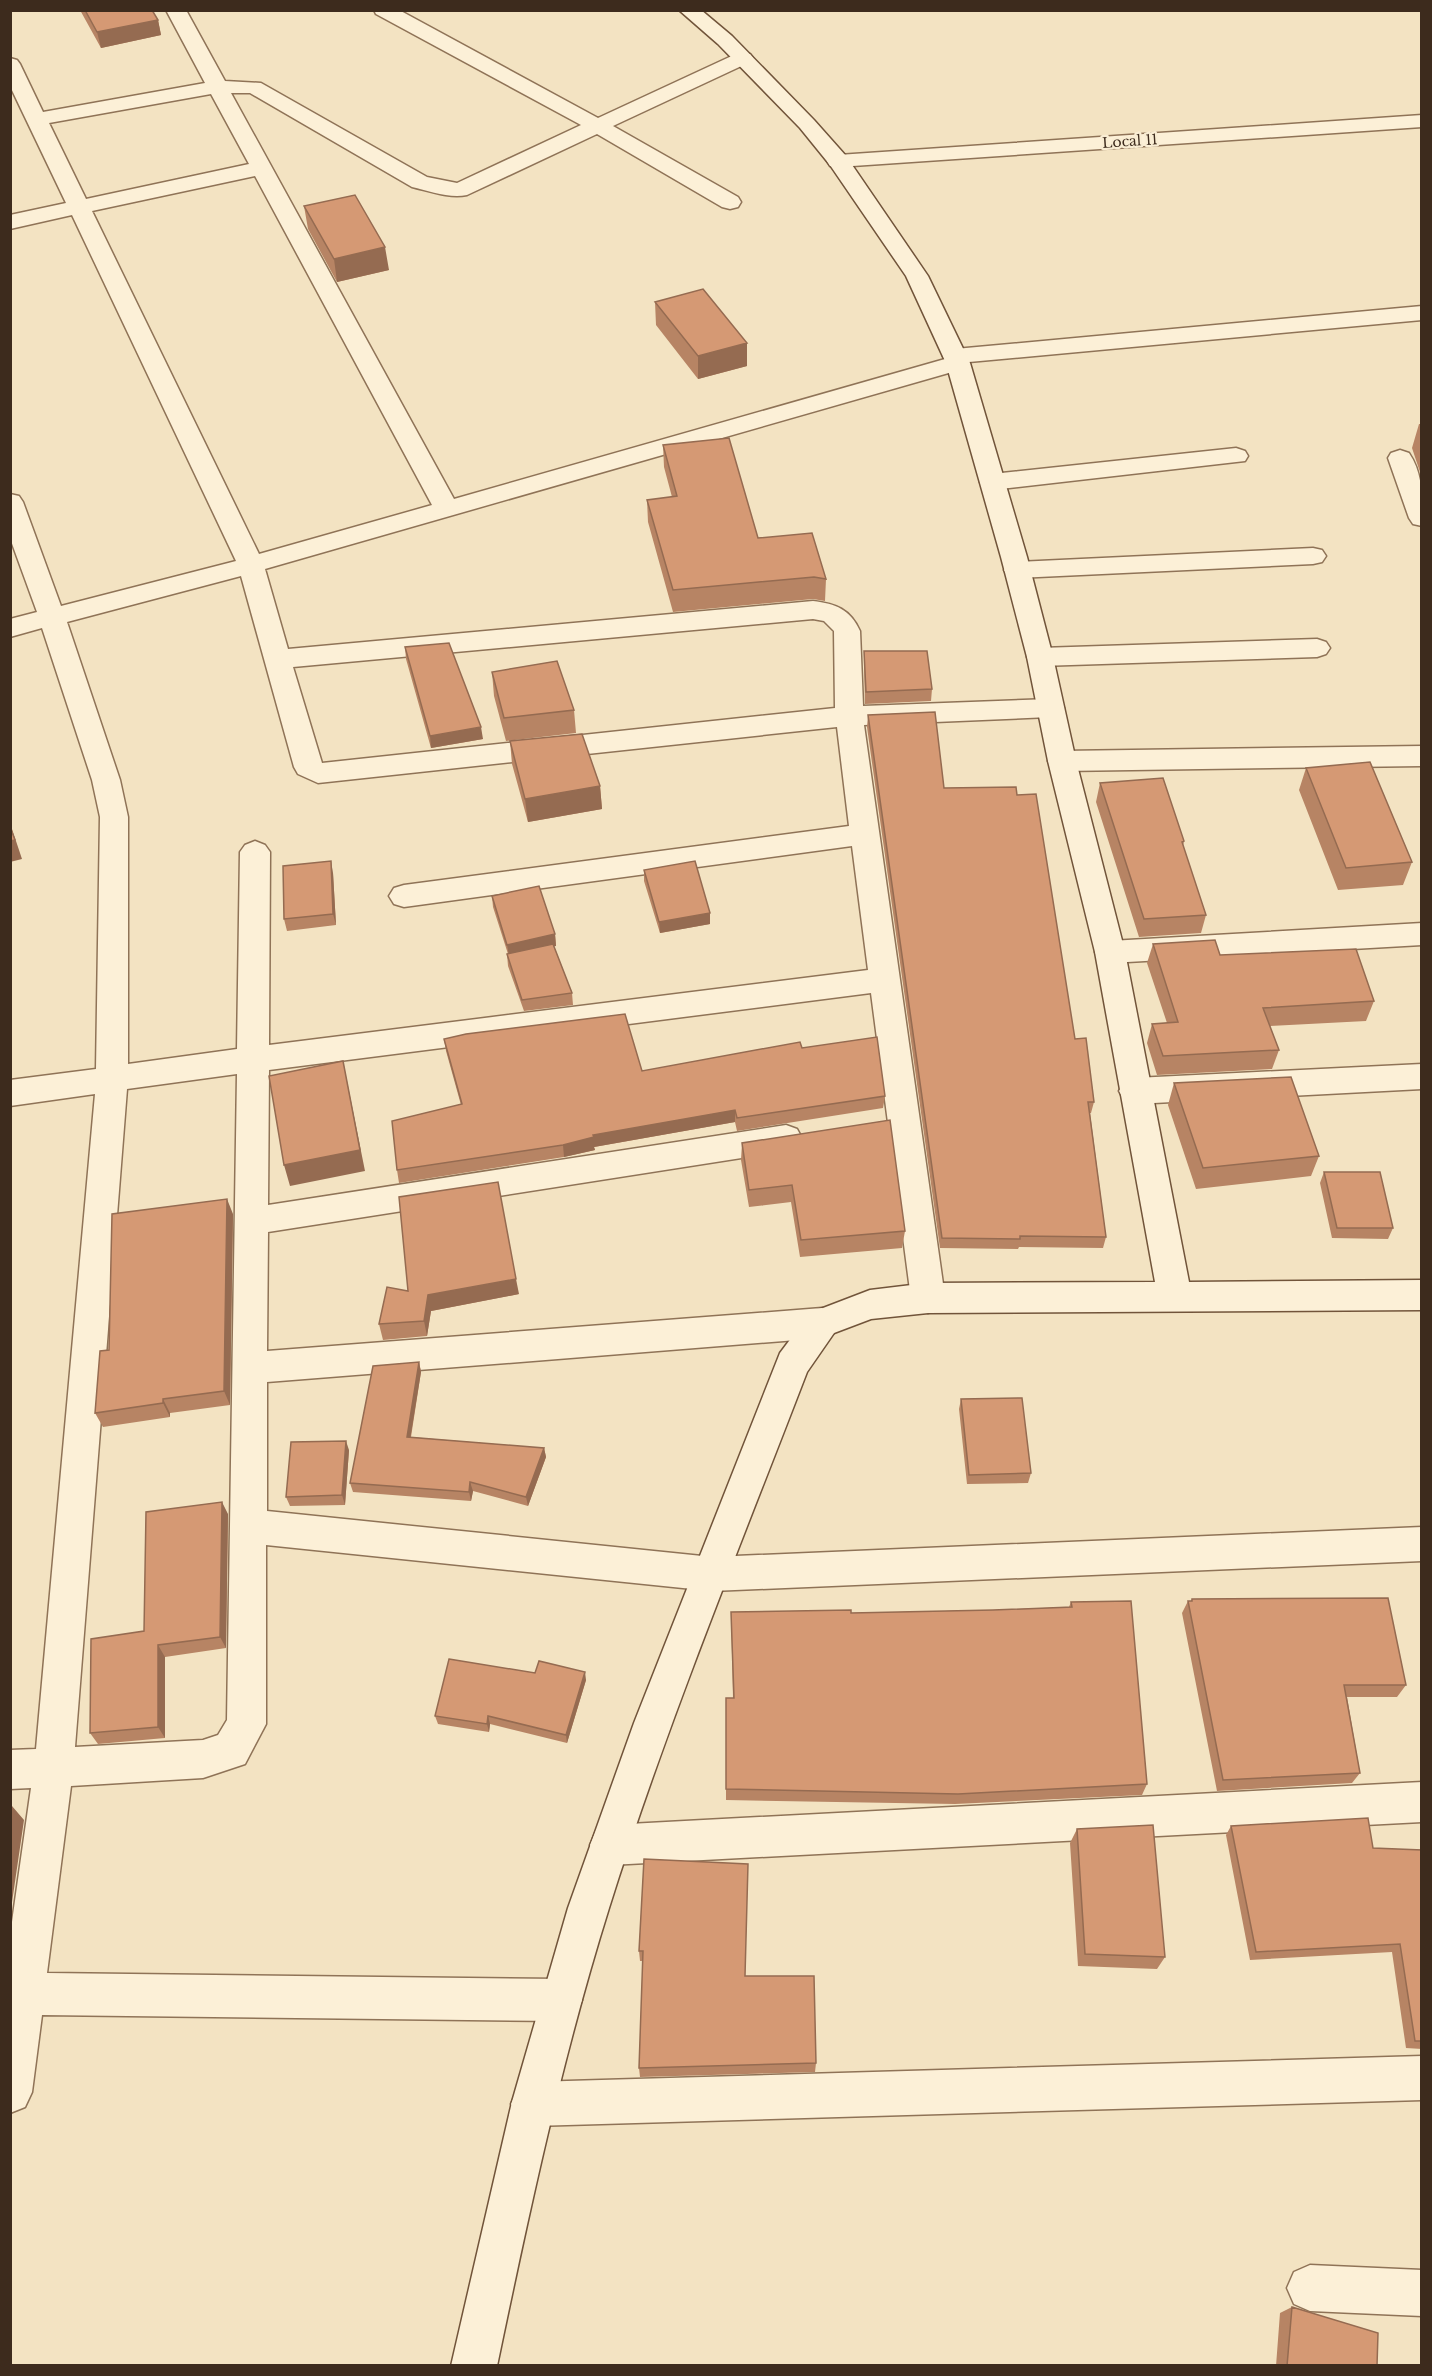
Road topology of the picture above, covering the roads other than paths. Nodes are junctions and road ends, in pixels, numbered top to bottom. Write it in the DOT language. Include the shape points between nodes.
graph roads {
  1 [pos="176,10"];
  2 [pos="383,10"];
  3 [pos="688,10"];
  4 [pos="743,58"];
  5 [pos="10,64"];
  6 [pos="217,87"];
  7 [pos="37,119"];
  8 [pos="1422,121"];
  9 [pos="598,126"];
  10 [pos="838,161"];
  11 [pos="261,168"];
  12 [pos="730,202"];
  13 [pos="80,207"];
  14 [pos="10,222"];
  15 [pos="1422,314"];
  16 [pos="957,360"];
  17 [pos="1236,456"];
  18 [pos="1400,458"];
  19 [pos="992,482"];
  20 [pos="10,502"];
  21 [pos="447,510"];
  22 [pos="1422,518"];
  23 [pos="1313,556"];
  24 [pos="250,565"];
  25 [pos="1017,570"];
  26 [pos="52,617"];
  27 [pos="10,628"];
  28 [pos="1317,648"];
  29 [pos="1040,657"];
  30 [pos="279,659"];
  31 [pos="1050,708"];
  32 [pos="849,716"];
  33 [pos="1422,756"];
  34 [pos="1062,761"];
  35 [pos="865,834"];
  36 [pos="255,852"];
  37 [pos="404,896"];
  38 [pos="1422,934"];
  39 [pos="1110,952"];
  40 [pos="884,980"];
  41 [pos="254,1059"];
  42 [pos="1422,1076"];
  43 [pos="112,1077"];
  44 [pos="1135,1091"];
  45 [pos="10,1093"];
  46 [pos="820,1133"];
  47 [pos="252,1221"];
  48 [pos="1175,1296"];
  49 [pos="1422,1296"];
  50 [pos="928,1298"];
  51 [pos="822,1323"];
  52 [pos="250,1368"];
  53 [pos="248,1526"];
  54 [pos="1422,1544"];
  55 [pos="712,1574"];
  56 [pos="54,1768"];
  57 [pos="10,1770"];
  58 [pos="1422,1802"];
  59 [pos="610,1845"];
  60 [pos="24,1994"];
  61 [pos="561,2000"];
  62 [pos="1422,2078"];
  63 [pos="10,2092"];
  64 [pos="533,2104"];
  65 [pos="1310,2288"];
  66 [pos="1422,2293"];
  67 [pos="474,2366"];
  1 -- 6 [label="street"];
  2 -- 9 [label="street"];
  3 -- 4 [label="street"];
  4 -- 9 [label="street"];
  4 -- 10 [label="street"];
  5 -- 7 [label="street"];
  6 -- 7 [label="street"];
  6 -- 9 [label="street" via="254,87 420,182 459,190"];
  6 -- 11 [label="street"];
  7 -- 13 [label="street"];
  8 -- 10 [label="street, Local 11"];
  9 -- 12 [label="street"];
  10 -- 16 [label="street" via="917,276"];
  11 -- 13 [label="street"];
  11 -- 21 [label="street"];
  13 -- 14 [label="street"];
  13 -- 24 [label="street"];
  15 -- 16 [label="street"];
  16 -- 19 [label="street"];
  16 -- 21 [label="street"];
  17 -- 19 [label="street"];
  18 -- 22 [label="street"];
  19 -- 25 [label="street"];
  20 -- 26 [label="street"];
  21 -- 24 [label="street"];
  23 -- 25 [label="street"];
  24 -- 26 [label="street"];
  24 -- 30 [label="street"];
  25 -- 29 [label="street"];
  26 -- 27 [label="street"];
  26 -- 43 [label="street" via="106,780 114,817"];
  28 -- 29 [label="street"];
  29 -- 31 [label="street"];
  30 -- 32 [label="street" via="308,767 318,773"];
  30 -- 32 [label="street" via="813,610 829,612 843,620 847,631"];
  31 -- 32 [label="street"];
  31 -- 34 [label="street"];
  32 -- 35 [label="street"];
  33 -- 34 [label="street"];
  34 -- 39 [label="street"];
  35 -- 37 [label="street"];
  35 -- 40 [label="street"];
  36 -- 41 [label="street"];
  38 -- 39 [label="street"];
  39 -- 44 [label="street"];
  40 -- 41 [label="street"];
  40 -- 50 [label="street" via="891,1122"];
  41 -- 43 [label="street"];
  41 -- 47 [label="street"];
  42 -- 44 [label="street"];
  43 -- 45 [label="street"];
  43 -- 56 [label="street"];
  44 -- 48 [label="street"];
  46 -- 47 [label="street"];
  47 -- 52 [label="street"];
  48 -- 49 [label="street"];
  48 -- 50 [label="street"];
  50 -- 51 [label="street" via="870,1305"];
  51 -- 52 [label="street"];
  51 -- 55 [label="street" via="792,1364"];
  52 -- 53 [label="street"];
  53 -- 55 [label="street"];
  53 -- 56 [label="street" via="246,1724 231,1750 203,1759"];
  54 -- 55 [label="street"];
  55 -- 59 [label="street"];
  56 -- 57 [label="street"];
  56 -- 60 [label="street"];
  58 -- 59 [label="street"];
  59 -- 61 [label="street"];
  60 -- 61 [label="street"];
  60 -- 63 [label="street"];
  61 -- 64 [label="street"];
  62 -- 64 [label="street"];
  64 -- 67 [label="street"];
  65 -- 66 [label="street"];
}
